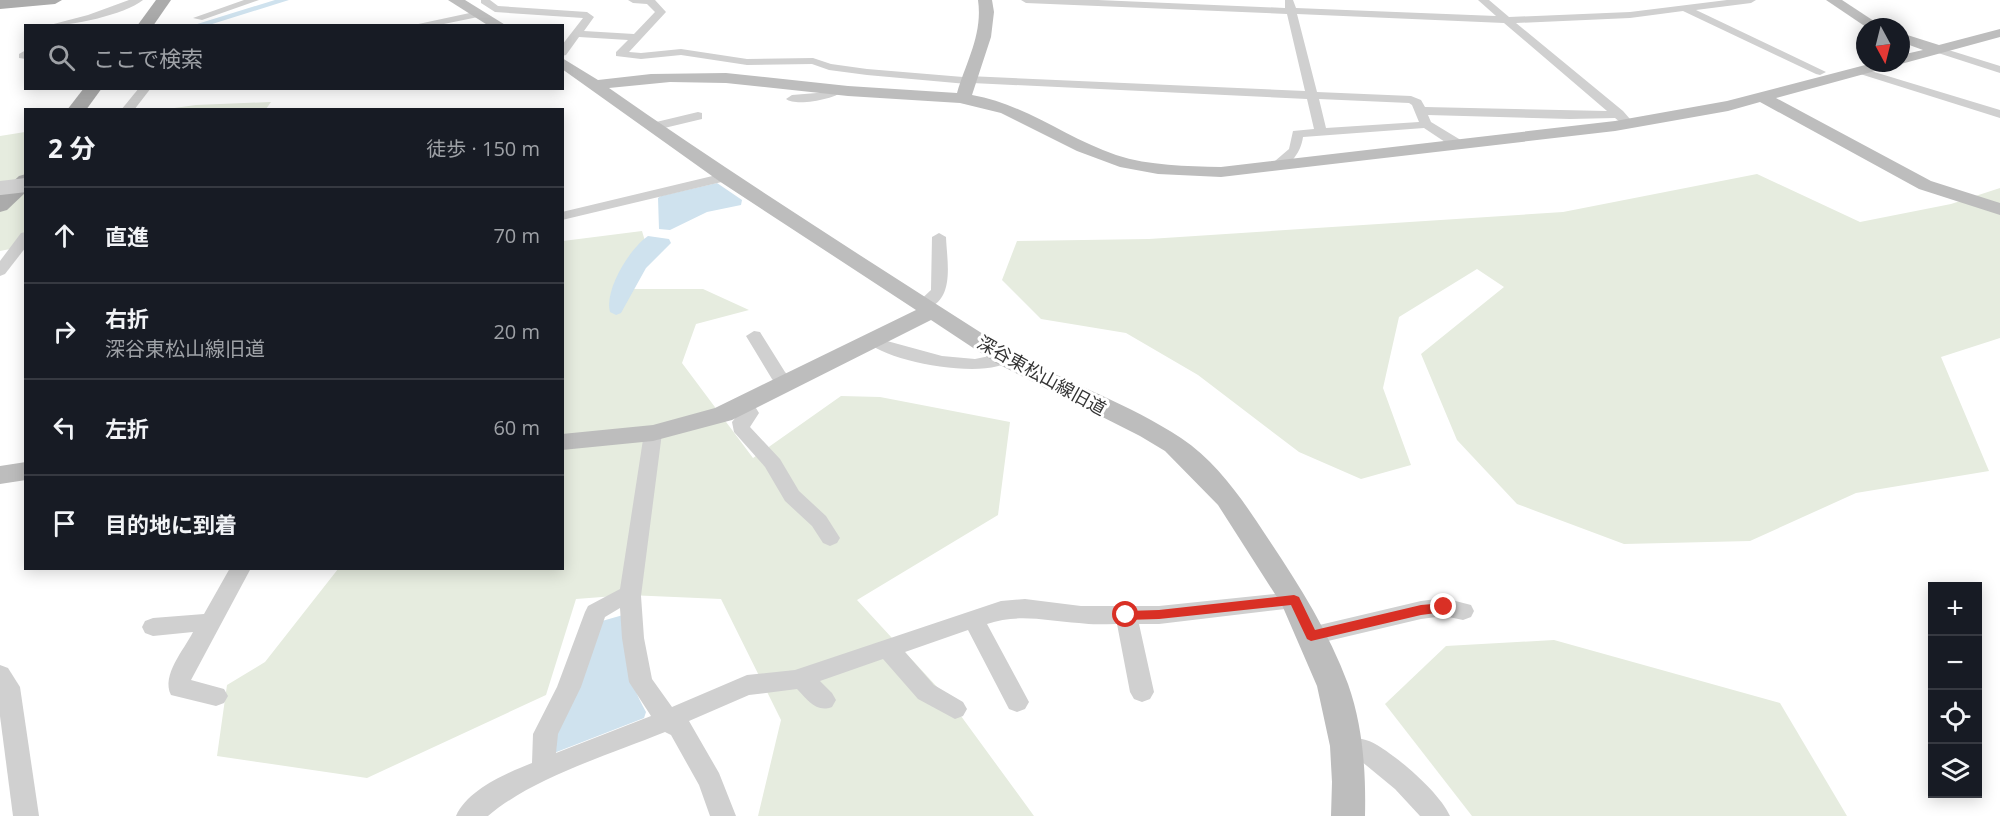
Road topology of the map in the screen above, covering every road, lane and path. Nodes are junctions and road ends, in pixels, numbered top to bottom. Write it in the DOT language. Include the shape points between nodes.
graph roads {
  1 [pos="55,0"];
  2 [pos="138,0"];
  3 [pos="164,0"];
  4 [pos="174,0"];
  5 [pos="210,0"];
  6 [pos="254,0"];
  7 [pos="633,0"];
  8 [pos="986,0"];
  9 [pos="1026,0"];
  10 [pos="1484,0"];
  11 [pos="1667,0"];
  12 [pos="1751,0"];
  13 [pos="1833,0"];
  14 [pos="9,2"];
  15 [pos="458,2"];
  16 [pos="1291,6"];
  17 [pos="485,7"];
  18 [pos="1686,9"];
  19 [pos="1862,18"];
  20 [pos="1507,20"];
  21 [pos="195,22"];
  22 [pos="60,24"];
  23 [pos="146,24"];
  24 [pos="157,24"];
  25 [pos="421,24"];
  26 [pos="498,24"];
  27 [pos="2000,33"];
  28 [pos="578,34"];
  29 [pos="636,37"];
  30 [pos="1910,40"];
  31 [pos="1939,50"];
  32 [pos="564,51"];
  33 [pos="1910,58"];
  34 [pos="564,63"];
  35 [pos="2000,70"];
  36 [pos="1856,71"];
  37 [pos="1820,72"];
  38 [pos="1867,72"];
  39 [pos="968,80"];
  40 [pos="595,85"];
  41 [pos="92,90"];
  42 [pos="104,90"];
  43 [pos="144,90"];
  44 [pos="839,90"];
  45 [pos="1313,95"];
  46 [pos="1762,97"];
  47 [pos="792,99"];
  48 [pos="963,99"];
  49 [pos="78,108"];
  50 [pos="91,108"];
  51 [pos="129,108"];
  52 [pos="2000,114"];
  53 [pos="698,116"];
  54 [pos="1424,117"];
  55 [pos="1625,119"];
  56 [pos="656,126"];
  57 [pos="1322,132"];
  58 [pos="1459,145"];
  59 [pos="1276,166"];
  60 [pos="24,168"];
  61 [pos="725,177"];
  62 [pos="24,182"];
  63 [pos="24,185"];
  64 [pos="0,189"];
  65 [pos="0,206"];
  66 [pos="2000,209"];
  67 [pos="564,216"];
  68 [pos="939,237"];
  69 [pos="24,239"];
  70 [pos="0,271"];
  71 [pos="928,308"];
  72 [pos="753,336"];
  73 [pos="874,340"];
  74 [pos="1005,358"];
  75 [pos="787,384"];
  76 [pos="745,404"];
  77 [pos="653,433"];
  78 [pos="564,442"];
  79 [pos="24,471"];
  80 [pos="0,475"];
  81 [pos="830,538"];
  82 [pos="240,570"];
  83 [pos="630,596"];
  84 [pos="1294,600"];
  85 [pos="1463,611"];
  86 [pos="1126,615"];
  87 [pos="973,619"];
  88 [pos="211,622"];
  89 [pos="153,627"];
  90 [pos="1311,636"];
  91 [pos="887,648"];
  92 [pos="0,675"];
  93 [pos="801,678"];
  94 [pos="1142,692"];
  95 [pos="216,696"];
  96 [pos="824,700"];
  97 [pos="1017,702"];
  98 [pos="955,709"];
  99 [pos="668,720"];
  100 [pos="1346,746"];
  101 [pos="546,769"];
  102 [pos="26,816"];
  103 [pos="469,816"];
  104 [pos="723,816"];
  105 [pos="1348,816"];
  106 [pos="1437,816"];
  1 -- 14 [label="main road"];
  2 -- 22 [label="street"];
  3 -- 23 [label="main road"];
  4 -- 24 [label="main road"];
  5 -- 21 [label="street"];
  6 -- 21 [label="street"];
  7 -- 29 [label="street" via="650,1 661,12"];
  8 -- 39 [label="street" via="984,37"];
  9 -- 16 [label="street"];
  10 -- 20 [label="street"];
  11 -- 18 [label="street"];
  12 -- 18 [label="street"];
  13 -- 19 [label="street"];
  15 -- 17 [label="street"];
  16 -- 20 [label="street"];
  16 -- 45 [label="street"];
  17 -- 25 [label="street"];
  17 -- 26 [label="street"];
  17 -- 28 [label="street" via="579,9 589,17"];
  18 -- 20 [label="street" via="1591,18"];
  18 -- 37 [label="street"];
  20 -- 55 [label="street"];
  27 -- 31 [label="street"];
  28 -- 29 [label="street"];
  28 -- 32 [label="street"];
  29 -- 39 [label="street" via="620,54 681,52 747,62 813,61 829,67"];
  30 -- 31 [label="street"];
  31 -- 33 [label="street"];
  31 -- 35 [label="street"];
  34 -- 40 [label="street, 深谷東松山線旧道"];
  36 -- 46 [label="street"];
  38 -- 52 [label="street"];
  39 -- 45 [label="street"];
  39 -- 48 [label="street"];
  40 -- 44 [label="street" via="646,79 721,78"];
  40 -- 56 [label="street, 深谷東松山線旧道"];
  41 -- 49 [label="main road"];
  42 -- 50 [label="main road"];
  43 -- 51 [label="street"];
  44 -- 47 [label="street" via="832,95"];
  44 -- 48 [label="street"];
  45 -- 54 [label="street" via="1411,100"];
  45 -- 57 [label="street"];
  46 -- 55 [label="street" via="1728,106"];
  46 -- 66 [label="street" via="1925,185"];
  48 -- 59 [label="street" via="1014,112 1097,154 1140,166 1201,172"];
  53 -- 56 [label="street"];
  54 -- 55 [label="street" via="1481,110"];
  54 -- 57 [label="street" via="1412,127"];
  54 -- 58 [label="street"];
  55 -- 58 [label="street"];
  56 -- 61 [label="street, 深谷東松山線旧道"];
  57 -- 59 [label="street" via="1297,134 1295,150"];
  58 -- 59 [label="street"];
  60 -- 64 [label="main road"];
  61 -- 67 [label="street"];
  61 -- 71 [label="street, 深谷東松山線旧道"];
  62 -- 65 [label="main road"];
  63 -- 64 [label="street, bridge"];
  68 -- 71 [label="street" via="939,290"];
  69 -- 70 [label="street"];
  71 -- 73 [label="street"];
  71 -- 74 [label="street, 深谷東松山線旧道"];
  72 -- 75 [label="street"];
  73 -- 74 [label="street" via="941,362 996,362"];
  73 -- 75 [label="street"];
  74 -- 84 [label="street, 深谷東松山線旧道" via="1173,445 1192,460 1227,498"];
  75 -- 76 [label="street"];
  76 -- 77 [label="street" via="693,424"];
  76 -- 81 [label="street" via="750,413 741,422 741,428 773,464 792,496 819,521"];
  77 -- 78 [label="street"];
  77 -- 83 [label="street"];
  79 -- 80 [label="street"];
  82 -- 88 [label="street"];
  83 -- 99 [label="street" via="641,682"];
  83 -- 101 [label="street" via="596,612 569,688 548,722 542,752"];
  84 -- 86 [label="street"];
  84 -- 90 [label="street, 深谷東松山線旧道"];
  85 -- 90 [label="street" via="1444,607 1421,610"];
  86 -- 87 [label="street" via="1025,609 1001,610"];
  86 -- 94 [label="street"];
  87 -- 91 [label="street"];
  87 -- 97 [label="street"];
  88 -- 89 [label="street"];
  88 -- 95 [label="street" via="179,679 178,688"];
  90 -- 100 [label="street, 深谷東松山線旧道" via="1333,686"];
  91 -- 93 [label="street"];
  91 -- 98 [label="street" via="926,692"];
  92 -- 102 [label="street" via="8,687"];
  93 -- 96 [label="street"];
  93 -- 99 [label="street" via="747,685"];
  99 -- 101 [label="street"];
  99 -- 104 [label="street" via="680,728 710,781"];
  100 -- 105 [label="street, 深谷東松山線旧道"];
  100 -- 106 [label="street" via="1368,752 1404,781"];
  101 -- 103 [label="street" via="495,794"];
}
